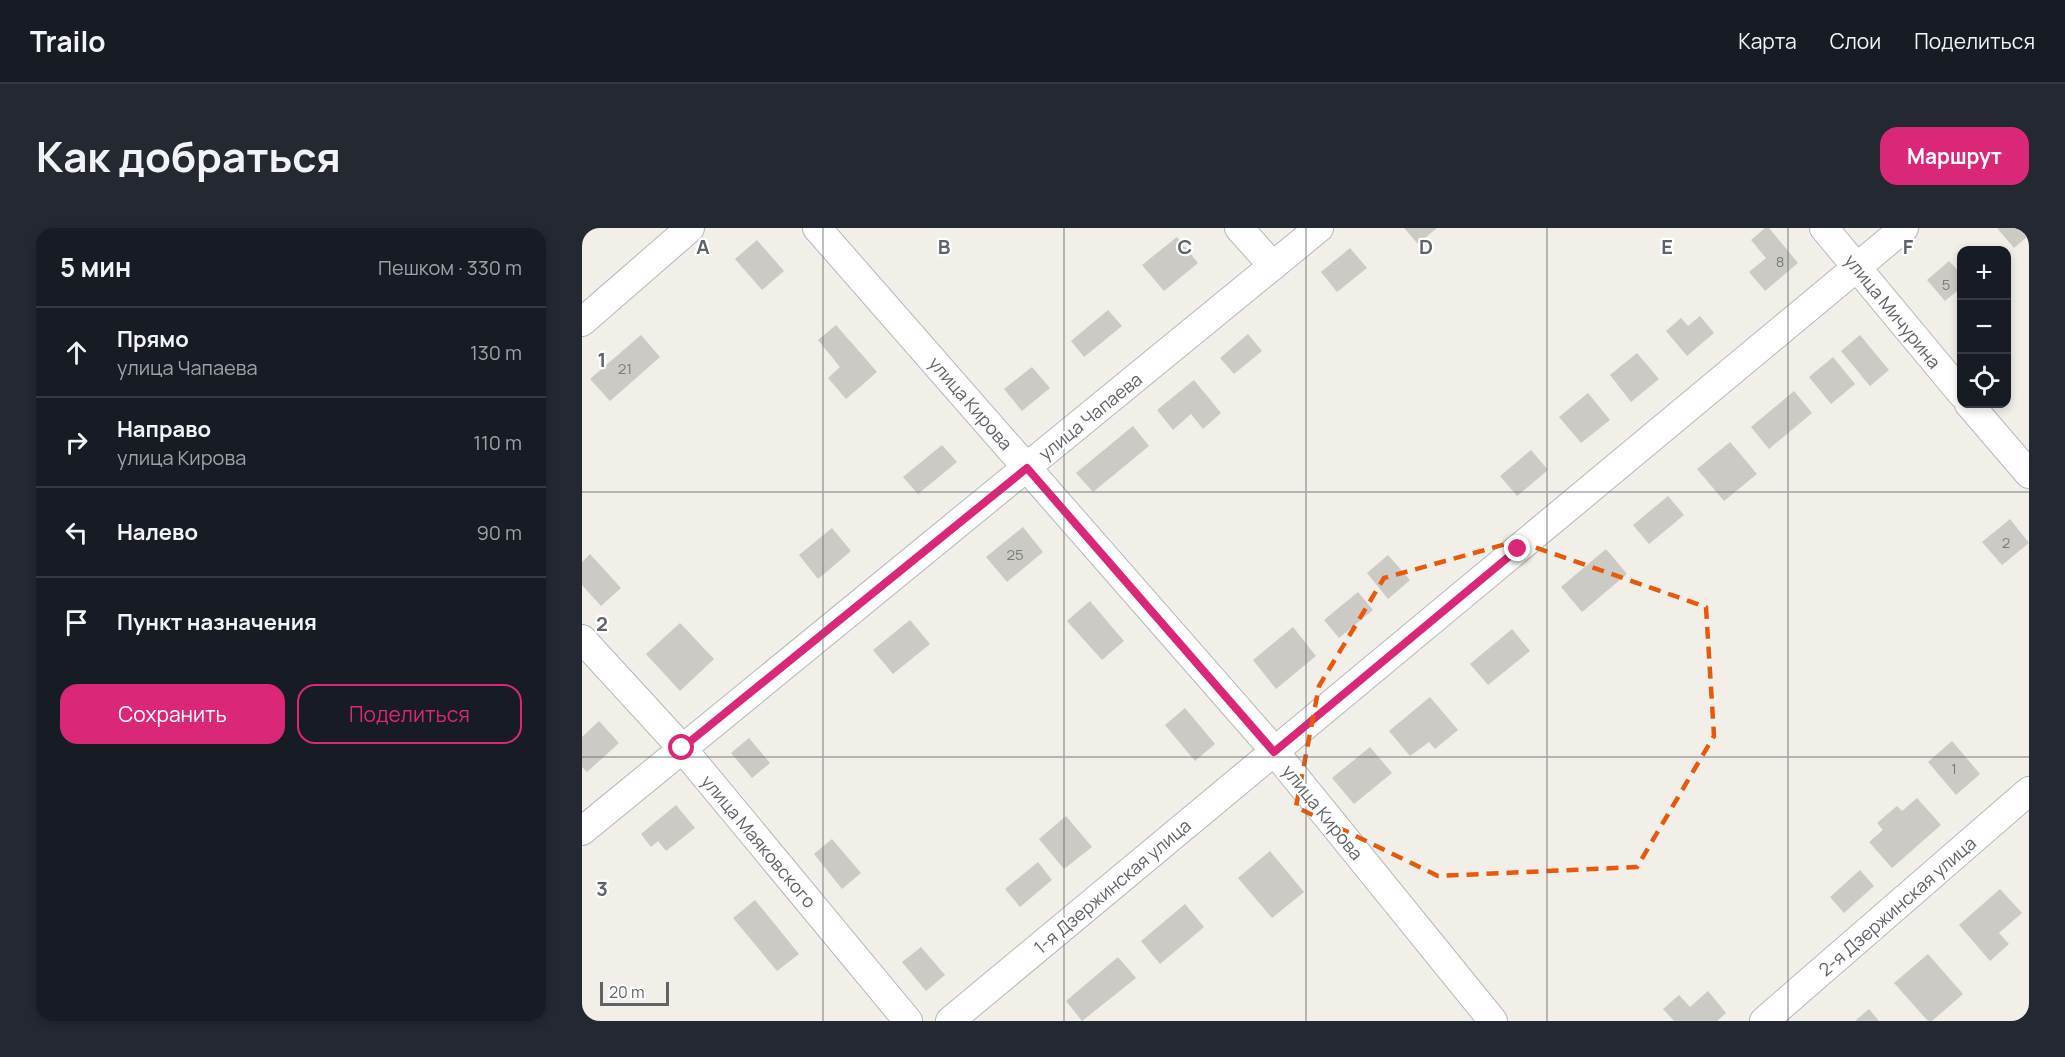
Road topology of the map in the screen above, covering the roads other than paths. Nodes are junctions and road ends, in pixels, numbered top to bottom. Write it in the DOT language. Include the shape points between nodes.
graph roads {
  1 [pos="690,228"];
  2 [pos="818,228"];
  3 [pos="1239,228"];
  4 [pos="1319,228"];
  5 [pos="1824,228"];
  6 [pos="1904,228"];
  7 [pos="1273,266"];
  8 [pos="1856,268"];
  9 [pos="582,322"];
  10 [pos="1957,388"];
  11 [pos="1973,408"];
  12 [pos="1027,468"];
  13 [pos="2029,474"];
  14 [pos="582,639"];
  15 [pos="682,748"];
  16 [pos="1274,752"];
  17 [pos="2029,790"];
  18 [pos="582,831"];
  19 [pos="908,1021"];
  20 [pos="950,1021"];
  21 [pos="1493,1021"];
  22 [pos="1764,1021"];
  1 -- 9 [label="street"];
  2 -- 12 [label="street, улица Кирова"];
  3 -- 7 [label="street"];
  4 -- 7 [label="street, улица Чапаева"];
  5 -- 8 [label="street, улица Мичурина"];
  6 -- 8 [label="street, 1-я Дзержинская улица"];
  7 -- 12 [label="street, улица Чапаева"];
  8 -- 10 [label="street, улица Мичурина"];
  8 -- 16 [label="street, 1-я Дзержинская улица"];
  11 -- 13 [label="street"];
  12 -- 15 [label="street, улица Чапаева"];
  12 -- 16 [label="street, улица Кирова"];
  14 -- 15 [label="street, улица Маяковского"];
  15 -- 18 [label="street, улица Чапаева"];
  15 -- 19 [label="street, улица Маяковского"];
  16 -- 20 [label="street, 1-я Дзержинская улица"];
  16 -- 21 [label="street, улица Кирова"];
  17 -- 22 [label="street, 2-я Дзержинская улица"];
}
